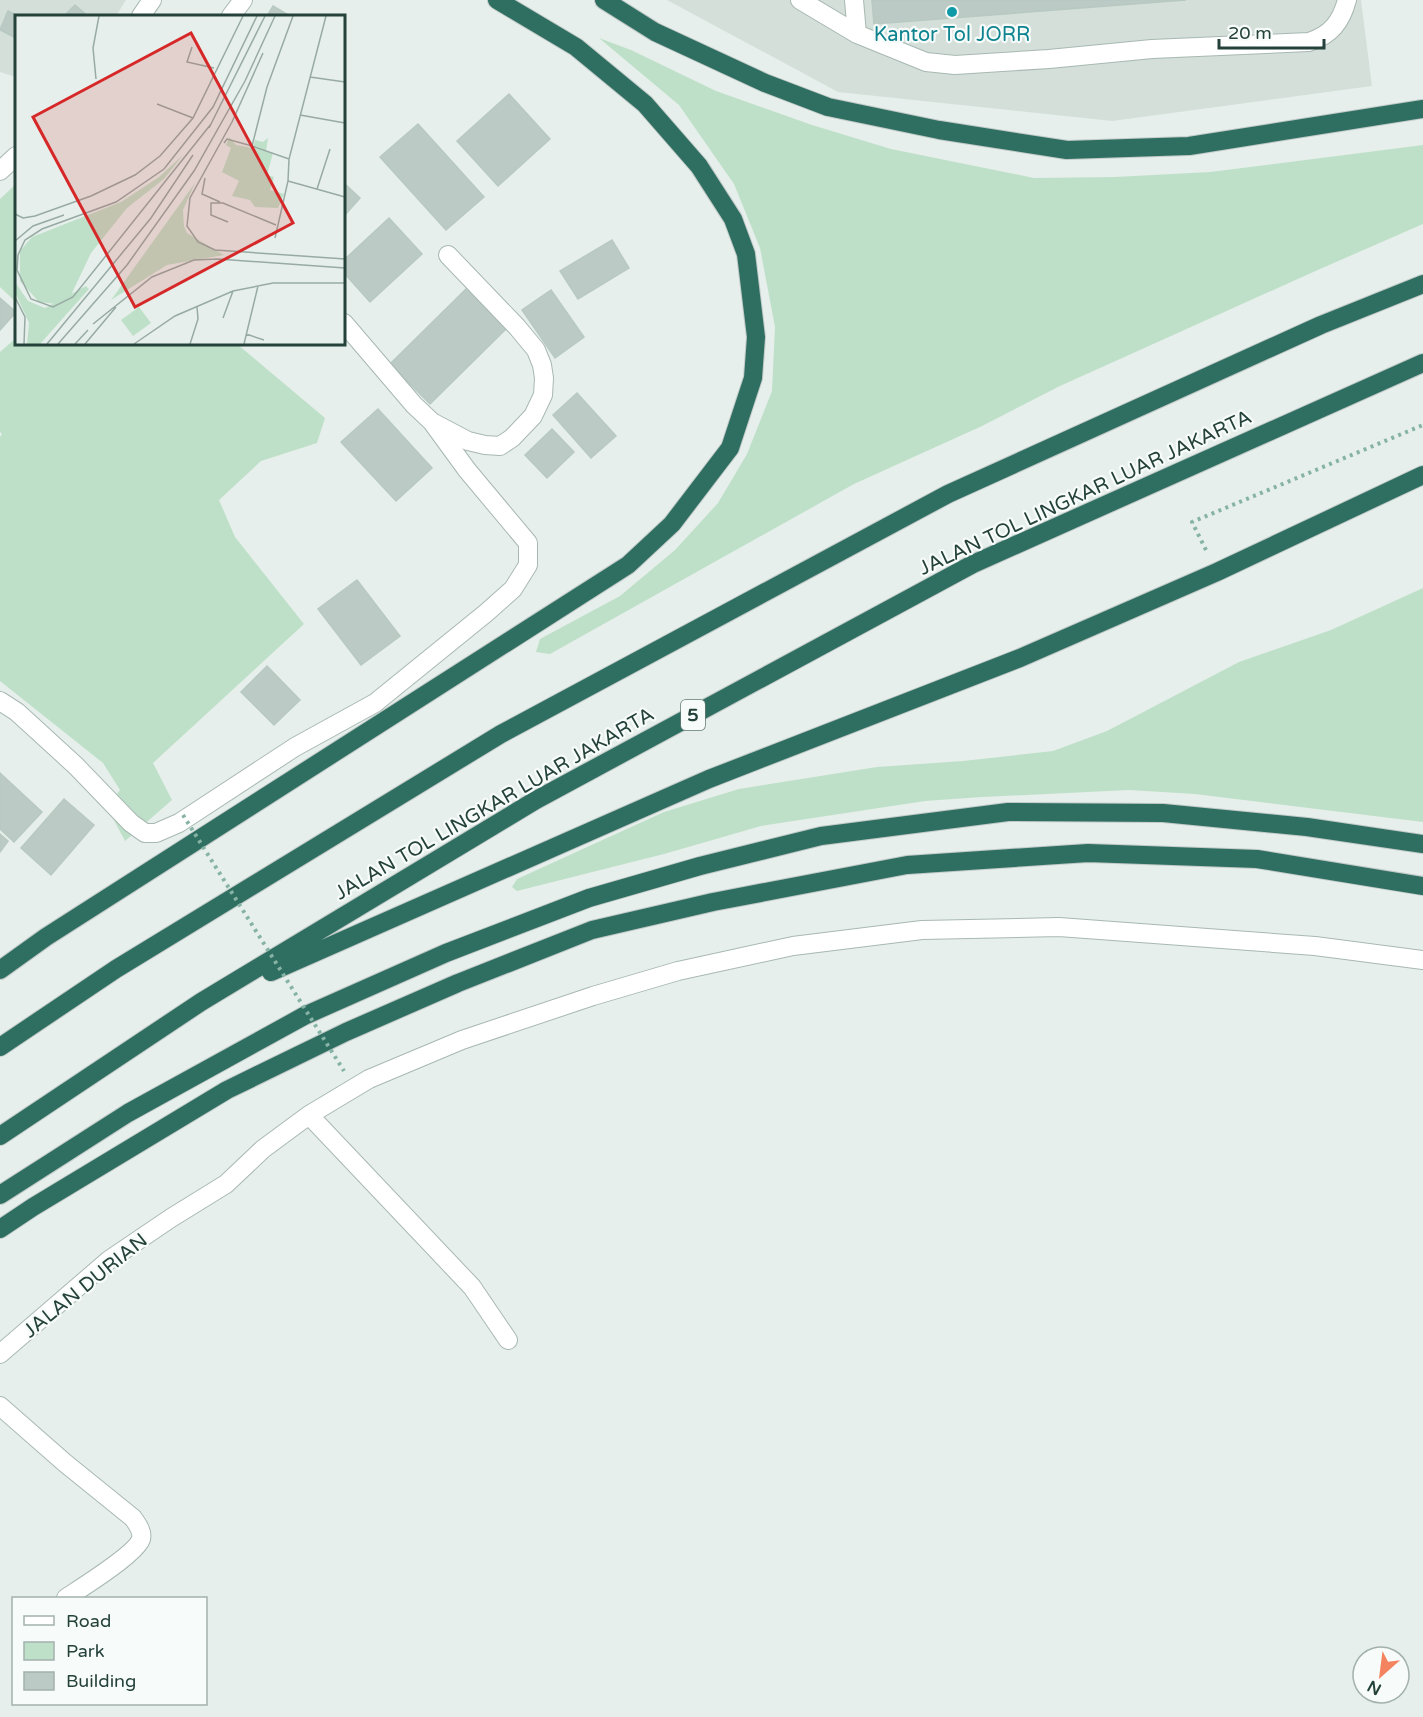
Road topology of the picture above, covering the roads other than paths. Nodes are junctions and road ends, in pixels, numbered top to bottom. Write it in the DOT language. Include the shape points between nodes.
graph roads {
  1 [pos="152,0"];
  2 [pos="243,0"];
  3 [pos="497,0"];
  4 [pos="604,0"];
  5 [pos="800,0"];
  6 [pos="854,0"];
  7 [pos="1347,0"];
  8 [pos="142,15"];
  9 [pos="232,15"];
  10 [pos="857,34"];
  11 [pos="1423,109"];
  12 [pos="15,157"];
  13 [pos="0,171"];
  14 [pos="448,255"];
  15 [pos="1423,284"];
  16 [pos="345,324"];
  17 [pos="1423,363"];
  18 [pos="432,422"];
  19 [pos="1423,475"];
  20 [pos="0,701"];
  21 [pos="1423,844"];
  22 [pos="1423,886"];
  23 [pos="1423,960"];
  24 [pos="0,970"];
  25 [pos="201,1002"];
  26 [pos="0,1047"];
  27 [pos="309,1114"];
  28 [pos="0,1136"];
  29 [pos="0,1195"];
  30 [pos="0,1229"];
  31 [pos="508,1340"];
  32 [pos="0,1354"];
  33 [pos="0,1406"];
  34 [pos="69,1597"];
  1 -- 8 [label="street"];
  2 -- 9 [label="street"];
  3 -- 24 [label="highway" via="576,47 645,104 699,166 733,219 746,254 756,337 753,378 730,448 672,524 628,565"];
  4 -- 11 [label="highway" via="655,32 765,83 828,107 1067,150 1190,146"];
  5 -- 10 [label="street"];
  6 -- 10 [label="street"];
  7 -- 10 [label="street" via="1334,28 1309,42 1152,49 955,65 926,62"];
  12 -- 13 [label="street"];
  14 -- 18 [label="street" via="536,350 545,387 533,416 500,446 468,441"];
  15 -- 26 [label="highway" via="1321,325 927,505 501,734 116,969"];
  16 -- 18 [label="street"];
  17 -- 25 [label="highway, JALAN TOL LINGKAR LUAR JAKARTA / 5" via="974,564 536,800"];
  18 -- 20 [label="street" via="528,543 528,565 513,589 375,703 295,747 179,823 156,833 145,833 62,752"];
  19 -- 25 [label="highway" via="1217,572 1020,658 709,779"];
  21 -- 29 [label="highway" via="1307,827 1162,813 1008,812 821,836 590,898 446,953 304,1016 129,1113"];
  22 -- 30 [label="highway" via="1257,859 1088,853 907,865 592,930 346,1032 227,1090"];
  23 -- 27 [label="street, JALAN DURIAN" via="1315,946 1059,927 922,930 793,946 678,971 462,1040 369,1079"];
  25 -- 28 [label="highway, JALAN TOL LINGKAR LUAR JAKARTA / 5"];
  27 -- 31 [label="street" via="472,1287"];
  27 -- 32 [label="street, JALAN DURIAN" via="226,1184 109,1260"];
  33 -- 34 [label="street" via="133,1518 141,1529 141,1539 132,1551"];
}
